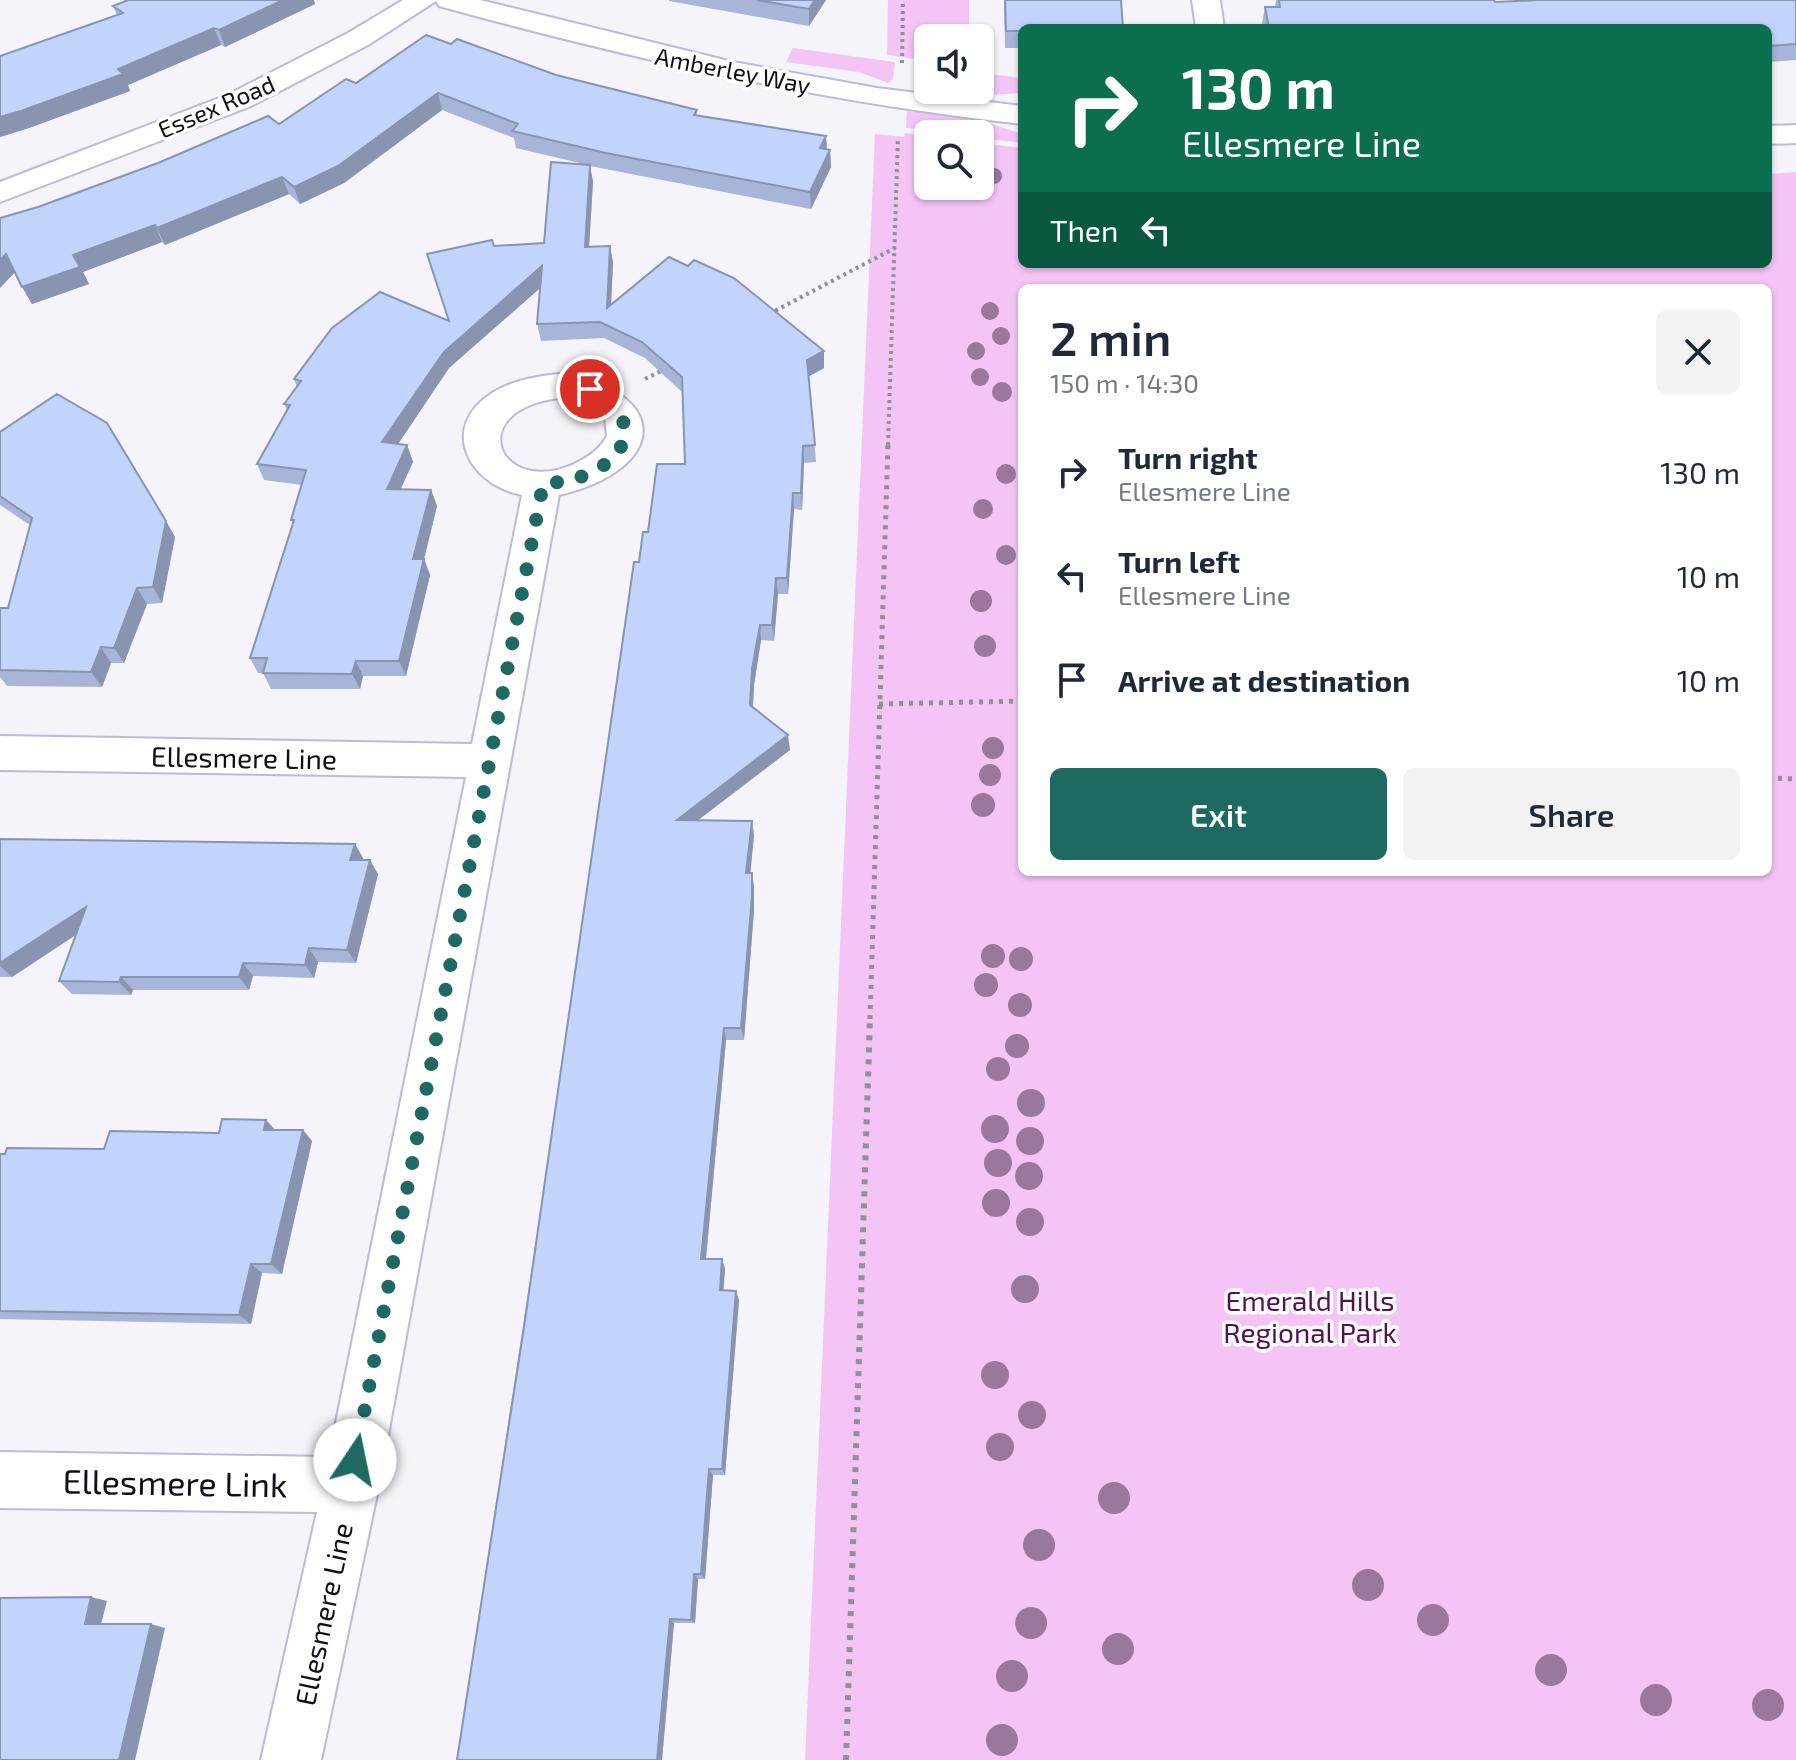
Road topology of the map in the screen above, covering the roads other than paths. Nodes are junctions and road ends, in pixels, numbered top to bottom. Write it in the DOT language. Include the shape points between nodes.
graph roads {
  1 [pos="423,0"];
  2 [pos="449,0"];
  3 [pos="1206,0"];
  4 [pos="1209,24"];
  5 [pos="1018,115"];
  6 [pos="1796,134"];
  7 [pos="1772,135"];
  8 [pos="0,193"];
  9 [pos="543,484"];
  10 [pos="0,753"];
  11 [pos="489,761"];
  12 [pos="0,1480"];
  13 [pos="351,1485"];
  14 [pos="291,1760"];
  1 -- 8 [label="street, Essex Road" via="238,101"];
  2 -- 5 [label="street, Amberley Way" via="739,74"];
  3 -- 4 [label="street"];
  6 -- 7 [label="street"];
  9 -- 9 [label="street" via="521,481 488,461 481,446 482,430 491,415 505,401 547,386 570,385 609,398 625,427 622,444 610,460 592,473"];
  9 -- 11 [label="street, Ellesmere Line"];
  10 -- 11 [label="street, Ellesmere Line"];
  11 -- 13 [label="street, Ellesmere Line"];
  12 -- 13 [label="street, Ellesmere Link"];
  13 -- 14 [label="street, Ellesmere Line"];
}
